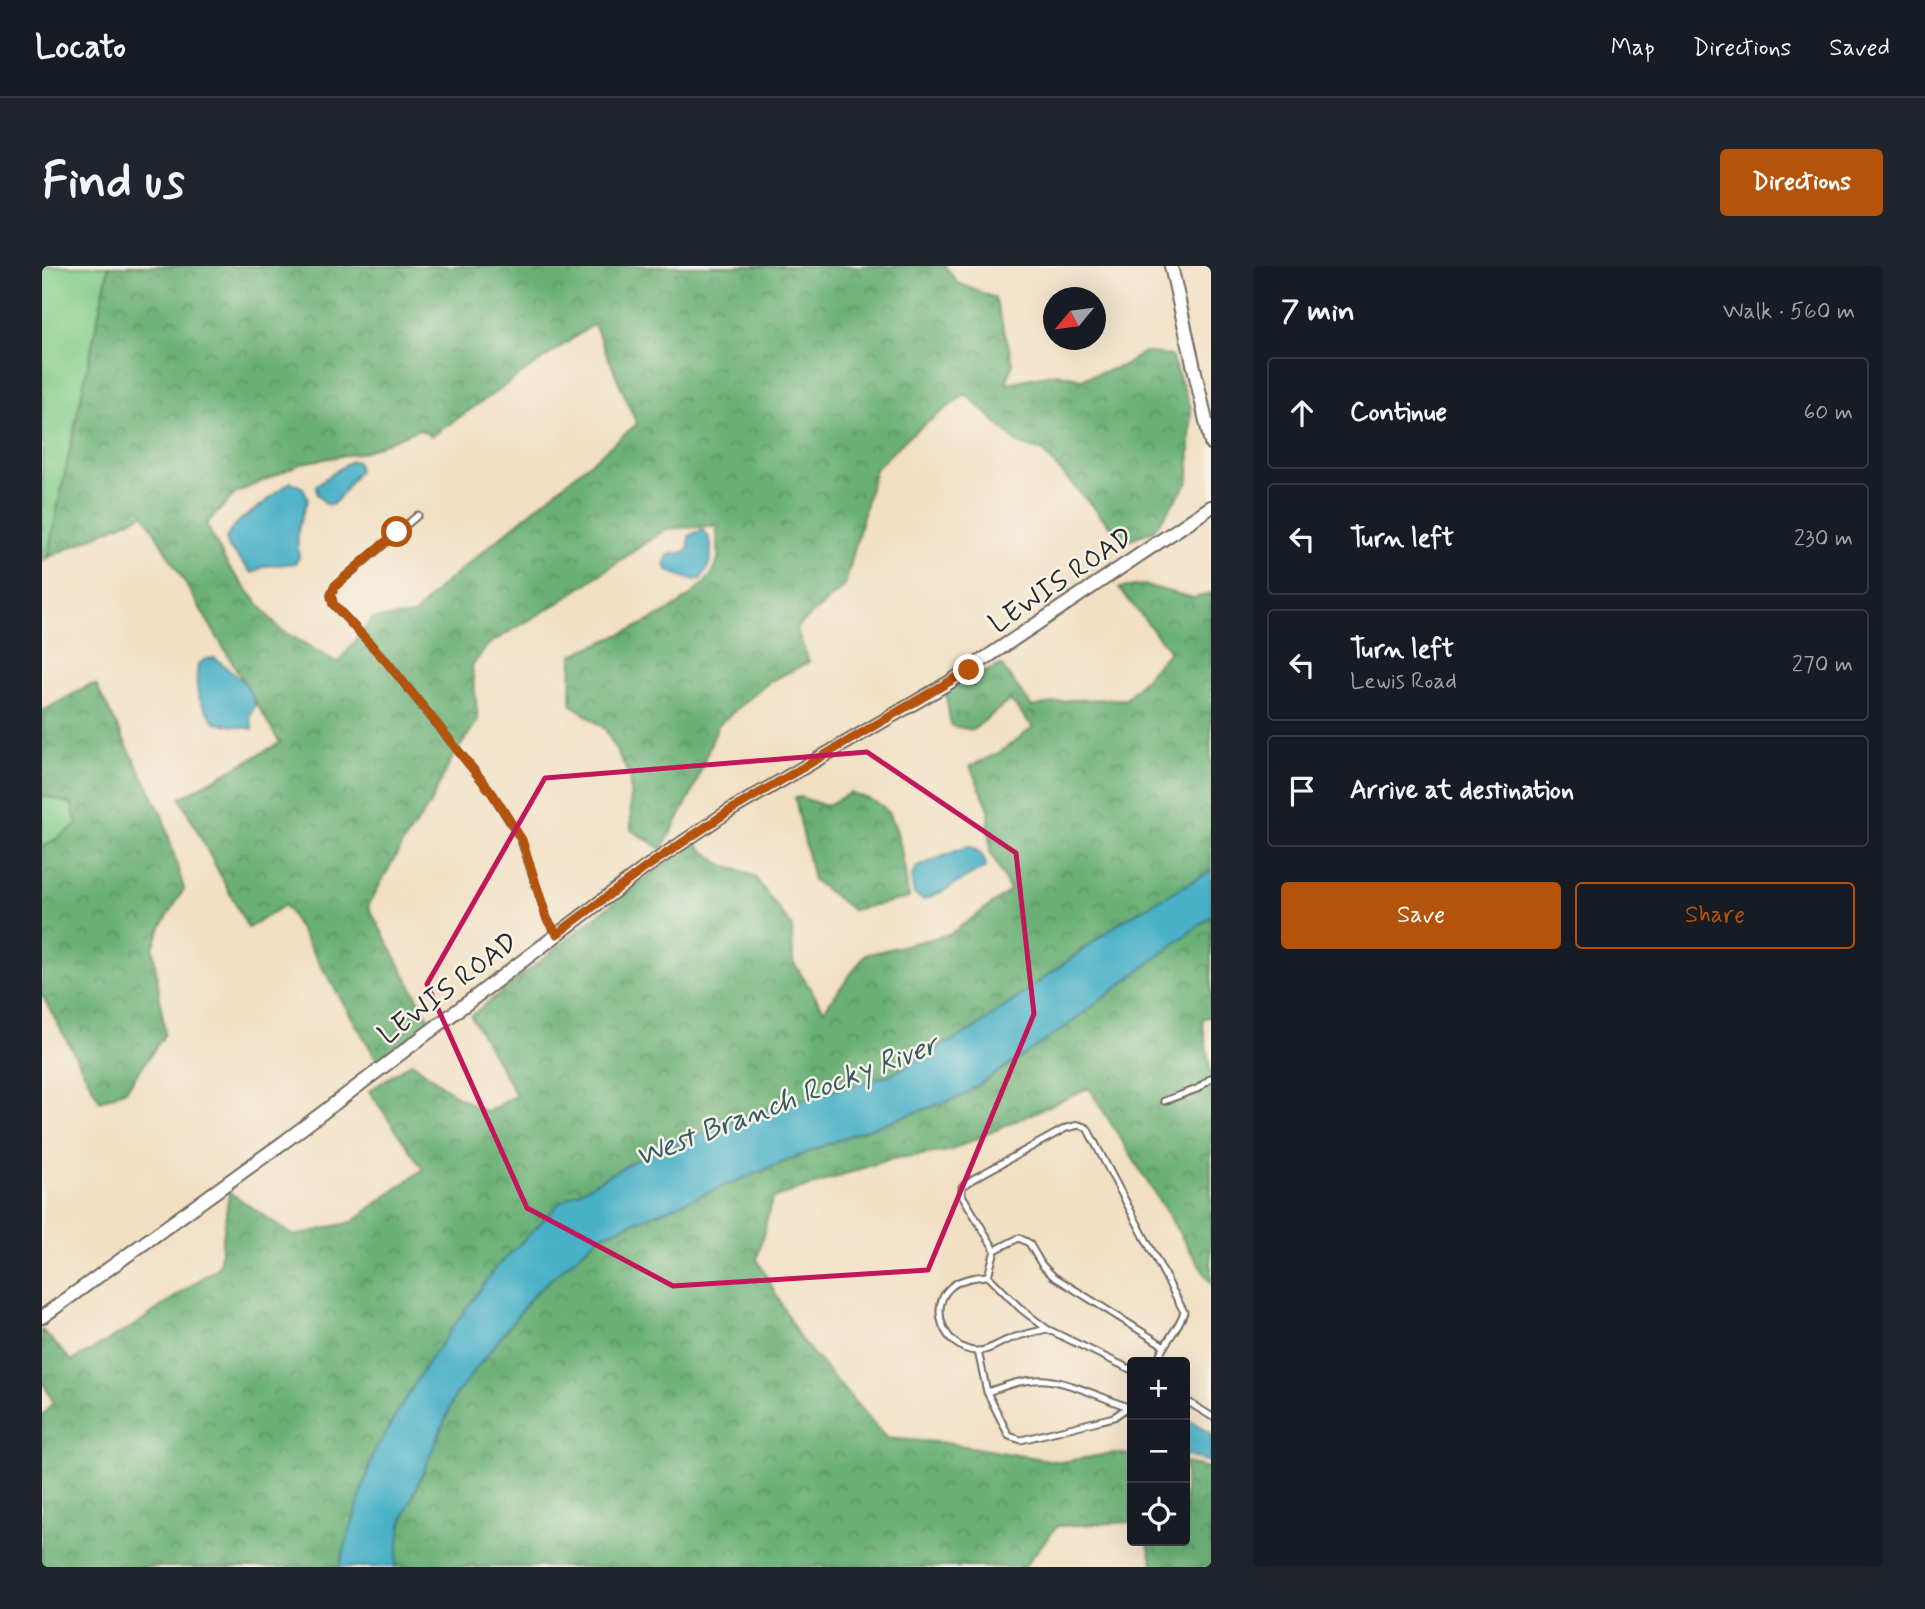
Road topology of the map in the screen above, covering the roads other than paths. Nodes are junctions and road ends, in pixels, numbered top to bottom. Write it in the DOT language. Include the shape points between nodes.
graph roads {
  1 [pos="1171,266"];
  2 [pos="1211,443"];
  3 [pos="1211,507"];
  4 [pos="418,515"];
  5 [pos="557,934"];
  6 [pos="1211,1077"];
  7 [pos="1164,1101"];
  8 [pos="995,1250"];
  9 [pos="989,1276"];
  10 [pos="42,1317"];
  11 [pos="1047,1329"];
  12 [pos="1163,1345"];
  13 [pos="978,1350"];
  14 [pos="1158,1357"];
  15 [pos="1127,1368"];
  16 [pos="987,1392"];
  17 [pos="1190,1404"];
  18 [pos="1127,1405"];
  19 [pos="1127,1408"];
  20 [pos="1211,1416"];
  1 -- 2 [label="street"];
  3 -- 5 [label="street, LEWIS ROAD" via="950,682 729,811"];
  4 -- 5 [label="lane" via="335,586 333,604 387,662 492,793 522,840 547,919"];
  5 -- 10 [label="street, LEWIS ROAD"];
  6 -- 7 [label="lane" via="1197,1089"];
  8 -- 9 [label="lane"];
  8 -- 12 [label="lane" via="1019,1238 1029,1243 1053,1276"];
  8 -- 12 [label="lane" via="962,1188 1066,1128 1087,1128 1184,1312"];
  9 -- 11 [label="lane"];
  9 -- 13 [label="lane" via="953,1285 939,1309 941,1325 950,1339"];
  11 -- 13 [label="lane"];
  11 -- 15 [label="lane"];
  12 -- 14 [label="lane"];
  13 -- 16 [label="lane"];
  16 -- 18 [label="lane" via="1040,1379"];
  16 -- 19 [label="lane" via="1009,1436 1021,1440 1114,1417"];
  17 -- 20 [label="lane"];
}
